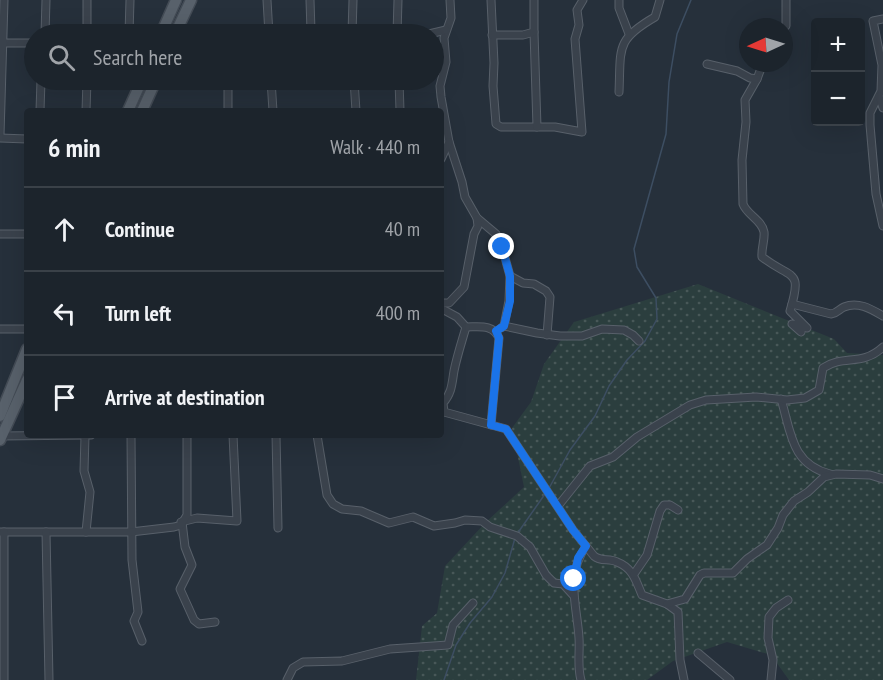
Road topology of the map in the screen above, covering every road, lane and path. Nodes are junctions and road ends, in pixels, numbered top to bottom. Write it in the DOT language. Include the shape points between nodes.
graph roads {
  1 [pos="4,0"];
  2 [pos="46,0"];
  3 [pos="87,0"];
  4 [pos="130,0"];
  5 [pos="191,0"];
  6 [pos="267,0"];
  7 [pos="310,0"];
  8 [pos="353,0"];
  9 [pos="398,0"];
  10 [pos="450,0"];
  11 [pos="490,0"];
  12 [pos="534,0"];
  13 [pos="583,0"];
  14 [pos="619,0"];
  15 [pos="660,0"];
  16 [pos="786,0"];
  17 [pos="175,2"];
  18 [pos="786,18"];
  19 [pos="883,19"];
  20 [pos="45,24"];
  21 [pos="87,24"];
  22 [pos="129,24"];
  23 [pos="165,24"];
  24 [pos="180,24"];
  25 [pos="268,24"];
  26 [pos="310,24"];
  27 [pos="352,24"];
  28 [pos="397,24"];
  29 [pos="446,30"];
  30 [pos="534,32"];
  31 [pos="629,34"];
  32 [pos="492,35"];
  33 [pos="444,38"];
  34 [pos="444,38"];
  35 [pos="2,43"];
  36 [pos="24,44"];
  37 [pos="706,64"];
  38 [pos="444,70"];
  39 [pos="760,72"];
  40 [pos="757,79"];
  41 [pos="41,90"];
  42 [pos="87,90"];
  43 [pos="137,90"];
  44 [pos="151,90"];
  45 [pos="228,90"];
  46 [pos="272,90"];
  47 [pos="355,90"];
  48 [pos="399,90"];
  49 [pos="441,90"];
  50 [pos="619,92"];
  51 [pos="879,96"];
  52 [pos="40,108"];
  53 [pos="86,108"];
  54 [pos="129,108"];
  55 [pos="143,108"];
  56 [pos="228,108"];
  57 [pos="273,108"];
  58 [pos="356,108"];
  59 [pos="400,108"];
  60 [pos="444,108"];
  61 [pos="883,108"];
  62 [pos="444,111"];
  63 [pos="537,127"];
  64 [pos="0,136"];
  65 [pos="24,139"];
  66 [pos="449,142"];
  67 [pos="444,153"];
  68 [pos="477,218"];
  69 [pos="883,224"];
  70 [pos="0,234"];
  71 [pos="24,234"];
  72 [pos="510,276"];
  73 [pos="792,304"];
  74 [pos="444,306"];
  75 [pos="444,308"];
  76 [pos="883,316"];
  77 [pos="504,326"];
  78 [pos="466,327"];
  79 [pos="0,329"];
  80 [pos="24,329"];
  81 [pos="496,331"];
  82 [pos="801,332"];
  83 [pos="547,335"];
  84 [pos="639,341"];
  85 [pos="883,347"];
  86 [pos="24,357"];
  87 [pos="24,386"];
  88 [pos="781,399"];
  89 [pos="444,402"];
  90 [pos="444,412"];
  91 [pos="444,415"];
  92 [pos="450,415"];
  93 [pos="0,417"];
  94 [pos="491,425"];
  95 [pos="24,437"];
  96 [pos="0,438"];
  97 [pos="85,438"];
  98 [pos="131,438"];
  99 [pos="187,438"];
  100 [pos="233,438"];
  101 [pos="276,438"];
  102 [pos="318,438"];
  103 [pos="832,475"];
  104 [pos="883,479"];
  105 [pos="558,506"];
  106 [pos="678,510"];
  107 [pos="182,522"];
  108 [pos="174,527"];
  109 [pos="278,528"];
  110 [pos="2,532"];
  111 [pos="45,532"];
  112 [pos="86,532"];
  113 [pos="131,532"];
  114 [pos="586,546"];
  115 [pos="634,574"];
  116 [pos="573,595"];
  117 [pos="788,600"];
  118 [pos="473,603"];
  119 [pos="667,604"];
  120 [pos="215,622"];
  121 [pos="142,641"];
  122 [pos="698,653"];
  123 [pos="4,680"];
  124 [pos="49,680"];
  125 [pos="286,680"];
  126 [pos="581,680"];
  127 [pos="684,680"];
  128 [pos="730,680"];
  129 [pos="771,680"];
  1 -- 35 [label="street"];
  2 -- 20 [label="street"];
  3 -- 21 [label="street"];
  4 -- 22 [label="street"];
  5 -- 24 [label="main road"];
  6 -- 25 [label="street"];
  7 -- 26 [label="street"];
  8 -- 27 [label="street"];
  9 -- 28 [label="street"];
  10 -- 29 [label="street" via="451,18"];
  11 -- 32 [label="street"];
  12 -- 30 [label="street"];
  13 -- 63 [label="street" via="577,10 579,25 575,39 582,132"];
  14 -- 31 [label="street"];
  15 -- 31 [label="street" via="655,17"];
  16 -- 18 [label="street"];
  17 -- 23 [label="main road"];
  19 -- 51 [label="street" via="873,21 882,65"];
  29 -- 34 [label="street"];
  30 -- 32 [label="street"];
  30 -- 63 [label="street"];
  31 -- 50 [label="street" via="621,52"];
  32 -- 63 [label="street" via="496,124"];
  33 -- 38 [label="street"];
  35 -- 36 [label="street"];
  35 -- 64 [label="street"];
  37 -- 40 [label="street"];
  39 -- 40 [label="street"];
  40 -- 73 [label="street" via="744,100 743,204 762,226 762,257 796,280"];
  41 -- 52 [label="street"];
  42 -- 53 [label="street"];
  43 -- 54 [label="main road"];
  44 -- 55 [label="main road"];
  45 -- 56 [label="street"];
  46 -- 57 [label="street"];
  47 -- 58 [label="street"];
  48 -- 59 [label="street"];
  49 -- 60 [label="street"];
  51 -- 61 [label="street"];
  51 -- 69 [label="street" via="870,113 870,125 876,194"];
  62 -- 66 [label="street"];
  64 -- 65 [label="street"];
  66 -- 67 [label="street"];
  66 -- 68 [label="street" via="465,198"];
  68 -- 72 [label="street" via="496,234"];
  68 -- 74 [label="street" via="464,287"];
  70 -- 71 [label="street"];
  72 -- 77 [label="street"];
  72 -- 83 [label="street" via="523,284 534,284 550,297"];
  73 -- 76 [label="street" via="831,314 860,305"];
  73 -- 82 [label="street" via="790,311 807,328 792,324"];
  75 -- 78 [label="street"];
  77 -- 81 [label="street"];
  77 -- 83 [label="street"];
  78 -- 81 [label="street" via="490,327"];
  78 -- 89 [label="street" via="453,384"];
  79 -- 80 [label="street"];
  81 -- 94 [label="street" via="499,338"];
  83 -- 84 [label="street" via="582,336 602,329 624,330"];
  85 -- 88 [label="street" via="874,355 835,361 824,368 819,390 805,398"];
  86 -- 93 [label="main road"];
  87 -- 96 [label="main road"];
  88 -- 103 [label="street" via="793,446 802,460"];
  88 -- 105 [label="street" via="706,400 690,405 637,437 613,457 590,466"];
  90 -- 92 [label="street"];
  91 -- 92 [label="street"];
  92 -- 94 [label="street"];
  94 -- 105 [label="street" via="506,429"];
  95 -- 96 [label="street"];
  97 -- 112 [label="street" via="84,471 90,492"];
  98 -- 113 [label="street"];
  99 -- 108 [label="street" via="187,515"];
  100 -- 107 [label="street" via="237,521 196,518"];
  101 -- 109 [label="street"];
  102 -- 116 [label="street" via="327,495 333,504 389,523 413,517 434,526 482,521 517,536 530,547 546,575"];
  103 -- 104 [label="street"];
  103 -- 119 [label="street" via="794,501 767,545 733,573 704,573 685,599"];
  105 -- 114 [label="street"];
  106 -- 115 [label="street" via="670,505 660,511 647,555"];
  107 -- 108 [label="street"];
  107 -- 120 [label="street" via="192,565 180,589 194,620 199,624"];
  108 -- 113 [label="street"];
  110 -- 111 [label="street"];
  110 -- 123 [label="street"];
  111 -- 112 [label="street"];
  111 -- 124 [label="street"];
  112 -- 113 [label="street"];
  113 -- 121 [label="street" via="138,607 134,621"];
  114 -- 115 [label="street" via="597,559 617,561"];
  114 -- 116 [label="street" via="578,558"];
  115 -- 119 [label="street" via="642,595"];
  116 -- 126 [label="street"];
  117 -- 129 [label="street" via="769,616"];
  118 -- 125 [label="street" via="453,625 448,645 390,649 342,661 303,662 293,668"];
  119 -- 127 [label="street" via="678,612"];
  122 -- 128 [label="street"];
}
